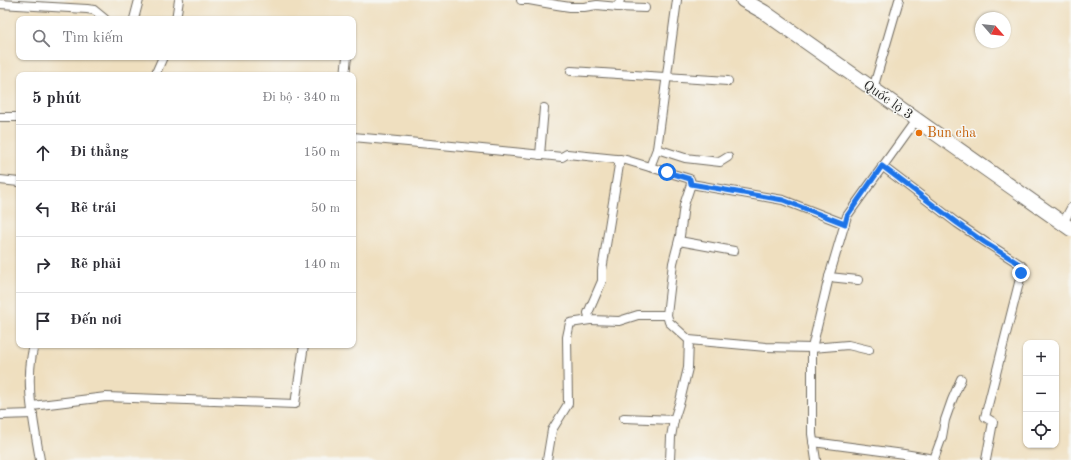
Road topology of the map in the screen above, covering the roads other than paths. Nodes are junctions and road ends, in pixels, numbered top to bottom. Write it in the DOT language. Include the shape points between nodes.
graph roads {
  1 [pos="139,0"];
  2 [pos="179,0"];
  3 [pos="520,0"];
  4 [pos="677,0"];
  5 [pos="899,0"];
  6 [pos="748,1"];
  7 [pos="619,3"];
  8 [pos="0,4"];
  9 [pos="645,8"];
  10 [pos="101,16"];
  11 [pos="135,16"];
  12 [pos="176,16"];
  13 [pos="162,60"];
  14 [pos="347,60"];
  15 [pos="571,71"];
  16 [pos="156,72"];
  17 [pos="345,72"];
  18 [pos="666,77"];
  19 [pos="728,81"];
  20 [pos="873,89"];
  21 [pos="544,108"];
  22 [pos="0,117"];
  23 [pos="16,117"];
  24 [pos="916,120"];
  25 [pos="356,138"];
  26 [pos="657,149"];
  27 [pos="540,155"];
  28 [pos="728,157"];
  29 [pos="620,159"];
  30 [pos="882,166"];
  31 [pos="650,167"];
  32 [pos="0,180"];
  33 [pos="16,182"];
  34 [pos="691,184"];
  35 [pos="1071,208"];
  36 [pos="845,224"];
  37 [pos="1067,226"];
  38 [pos="679,241"];
  39 [pos="734,251"];
  40 [pos="829,277"];
  41 [pos="858,280"];
  42 [pos="667,316"];
  43 [pos="590,320"];
  44 [pos="689,340"];
  45 [pos="34,348"];
  46 [pos="304,348"];
  47 [pos="812,348"];
  48 [pos="869,350"];
  49 [pos="961,379"];
  50 [pos="32,410"];
  51 [pos="0,415"];
  52 [pos="624,418"];
  53 [pos="674,420"];
  54 [pos="813,442"];
  55 [pos="901,457"];
  56 [pos="937,459"];
  57 [pos="40,460"];
  58 [pos="547,460"];
  59 [pos="670,460"];
  60 [pos="816,460"];
  61 [pos="986,460"];
  1 -- 11 [label="street"];
  2 -- 12 [label="street"];
  3 -- 7 [label="street" via="584,7"];
  4 -- 18 [label="street"];
  5 -- 20 [label="street"];
  6 -- 20 [label="highway, Quốc lộ 3"];
  7 -- 9 [label="street"];
  8 -- 10 [label="street" via="87,9 94,10"];
  13 -- 16 [label="street"];
  14 -- 17 [label="street"];
  15 -- 18 [label="street"];
  18 -- 19 [label="street"];
  18 -- 26 [label="street"];
  20 -- 24 [label="highway, Quốc lộ 3"];
  21 -- 27 [label="street"];
  22 -- 23 [label="street"];
  24 -- 30 [label="street"];
  24 -- 37 [label="highway, Quốc lộ 3"];
  25 -- 27 [label="street"];
  26 -- 28 [label="street" via="685,158 720,162"];
  26 -- 31 [label="street"];
  27 -- 29 [label="street" via="562,157 567,154"];
  29 -- 31 [label="street"];
  29 -- 43 [label="street" via="602,281 588,313"];
  30 -- 36 [label="street" via="847,216"];
  30 -- 61 [label="street" via="957,223 1023,267 985,417 993,422"];
  31 -- 34 [label="street" via="690,179"];
  32 -- 33 [label="street"];
  34 -- 36 [label="street" via="783,200"];
  34 -- 38 [label="street" via="684,205"];
  35 -- 37 [label="street"];
  36 -- 40 [label="street"];
  38 -- 39 [label="street"];
  38 -- 42 [label="street" via="673,263"];
  40 -- 41 [label="street"];
  40 -- 47 [label="street"];
  42 -- 43 [label="street" via="638,315 619,321"];
  42 -- 44 [label="street" via="669,322"];
  43 -- 58 [label="street" via="570,322 567,337 568,404 552,430"];
  44 -- 47 [label="street"];
  44 -- 53 [label="street" via="688,368"];
  45 -- 50 [label="street" via="30,377"];
  46 -- 50 [label="street" via="295,404 106,397"];
  47 -- 48 [label="street" via="848,345"];
  47 -- 54 [label="street"];
  49 -- 56 [label="street" via="945,420"];
  50 -- 51 [label="street"];
  50 -- 57 [label="street"];
  52 -- 53 [label="street"];
  53 -- 59 [label="street"];
  54 -- 55 [label="street"];
  54 -- 60 [label="street"];
  55 -- 56 [label="street"];
}
